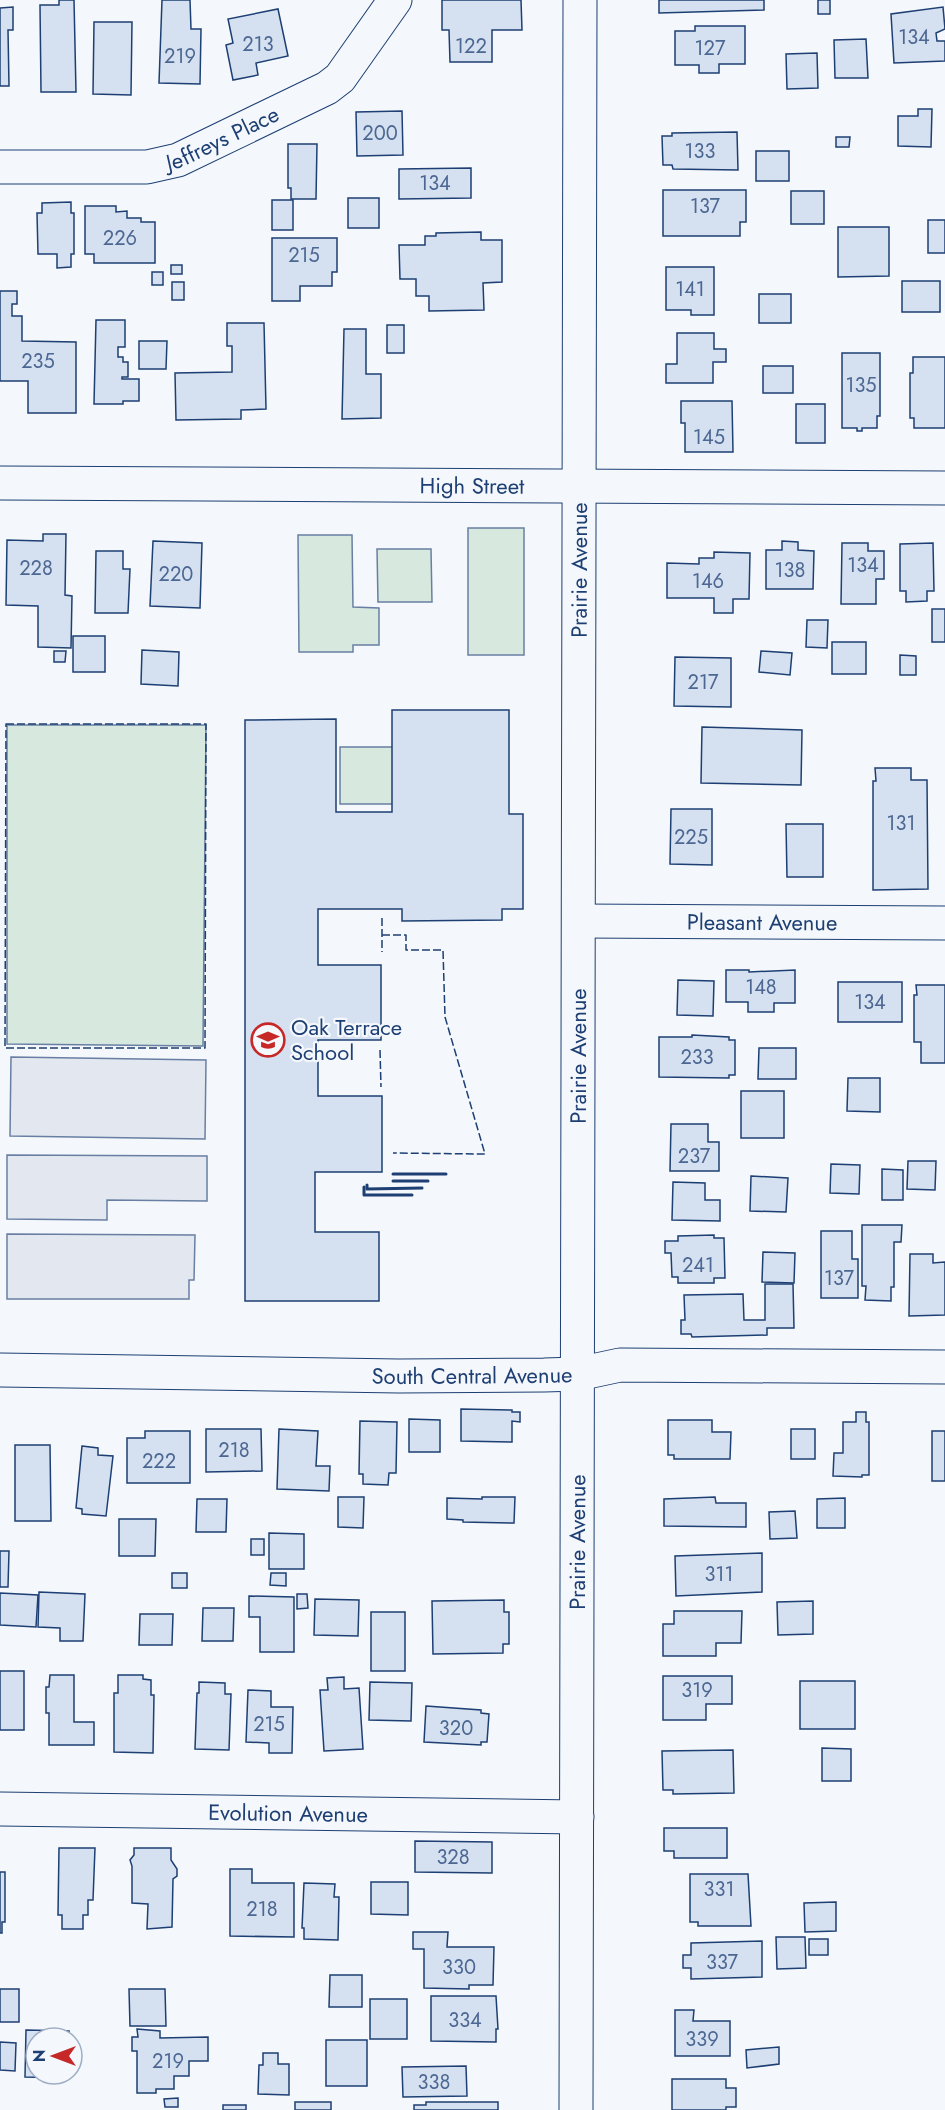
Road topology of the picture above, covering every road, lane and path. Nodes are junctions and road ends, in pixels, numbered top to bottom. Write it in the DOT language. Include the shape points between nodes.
graph roads {
  1 [pos="394,0"];
  2 [pos="580,0"];
  3 [pos="0,167"];
  4 [pos="0,483"];
  5 [pos="579,485"];
  6 [pos="945,488"];
  7 [pos="579,921"];
  8 [pos="945,924"];
  9 [pos="945,1367"];
  10 [pos="0,1370"];
  11 [pos="578,1374"];
  12 [pos="0,1809"];
  13 [pos="577,1817"];
  14 [pos="576,2110"];
  1 -- 3 [label="street, Jeffreys Place" via="340,78 327,88 178,160 147,167"];
  2 -- 5 [label="street, Prairie Avenue"];
  4 -- 5 [label="street, High Street"];
  5 -- 6 [label="street, High Street"];
  5 -- 7 [label="street, Prairie Avenue"];
  7 -- 8 [label="street, Pleasant Avenue"];
  7 -- 11 [label="street, Prairie Avenue"];
  9 -- 11 [label="street, South Central Avenue" via="620,1365"];
  10 -- 11 [label="street, South Central Avenue" via="399,1376"];
  11 -- 13 [label="street, Prairie Avenue"];
  12 -- 13 [label="street, Evolution Avenue"];
  13 -- 14 [label="street, Prairie Avenue"];
}
